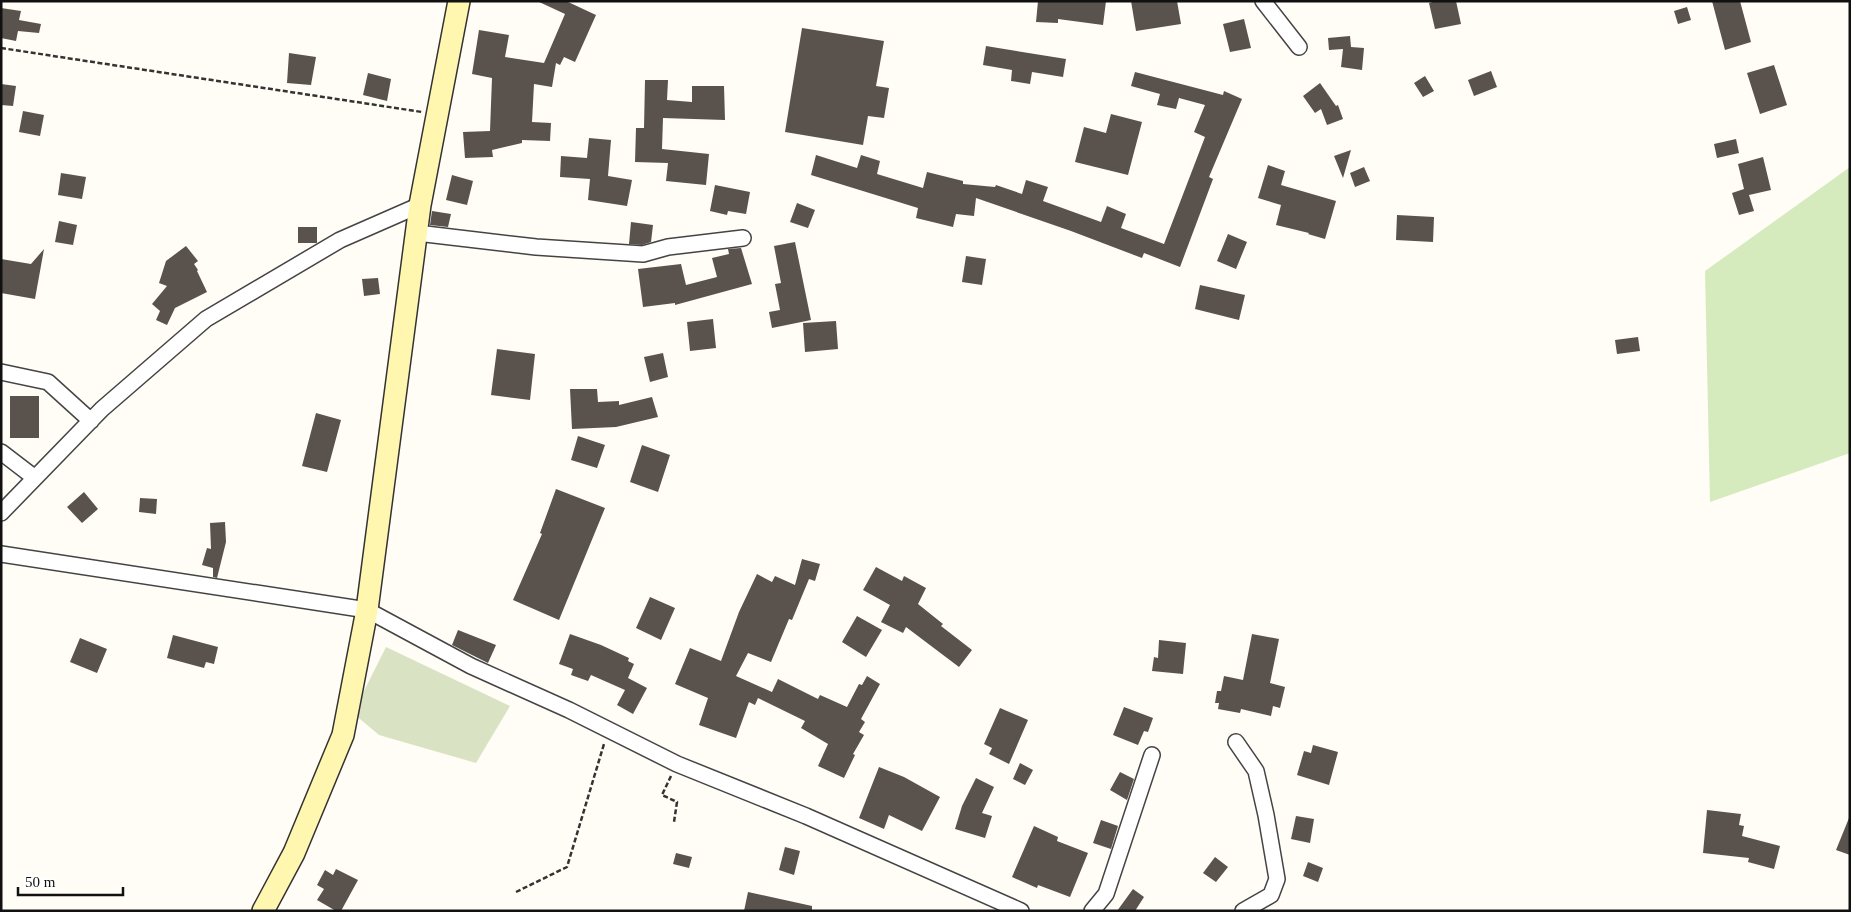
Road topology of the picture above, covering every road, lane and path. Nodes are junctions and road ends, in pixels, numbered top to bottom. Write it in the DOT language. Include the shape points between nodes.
graph roads {
  1 [pos="459,1"];
  2 [pos="1263,1"];
  3 [pos="1300,47"];
  4 [pos="1,48"];
  5 [pos="438,114"];
  6 [pos="420,205"];
  7 [pos="416,233"];
  8 [pos="743,238"];
  9 [pos="1,372"];
  10 [pos="91,421"];
  11 [pos="1,452"];
  12 [pos="34,478"];
  13 [pos="1,512"];
  14 [pos="1,554"];
  15 [pos="368,610"];
  16 [pos="608,730"];
  17 [pos="1236,742"];
  18 [pos="1152,755"];
  19 [pos="677,764"];
  20 [pos="674,822"];
  21 [pos="516,892"];
  22 [pos="1017,910"];
  23 [pos="263,911"];
  24 [pos="1092,911"];
  25 [pos="1243,911"];
  1 -- 5 [label="main road"];
  2 -- 3 [label="street"];
  4 -- 5 [label="path"];
  5 -- 6 [label="main road"];
  6 -- 7 [label="main road"];
  6 -- 10 [label="street" via="340,240 206,319"];
  7 -- 8 [label="street" via="536,247 644,254 668,247"];
  7 -- 15 [label="main road"];
  9 -- 10 [label="street" via="48,382"];
  10 -- 12 [label="street"];
  11 -- 12 [label="street"];
  12 -- 13 [label="street"];
  14 -- 15 [label="street"];
  15 -- 16 [label="street" via="471,666"];
  15 -- 23 [label="main road" via="344,735 294,853"];
  16 -- 19 [label="street"];
  16 -- 21 [label="path" via="567,867"];
  17 -- 25 [label="street" via="1256,772 1278,880 1272,895"];
  18 -- 24 [label="street" via="1106,894"];
  19 -- 20 [label="path" via="662,795 677,802"];
  19 -- 22 [label="street" via="806,816"];
}
